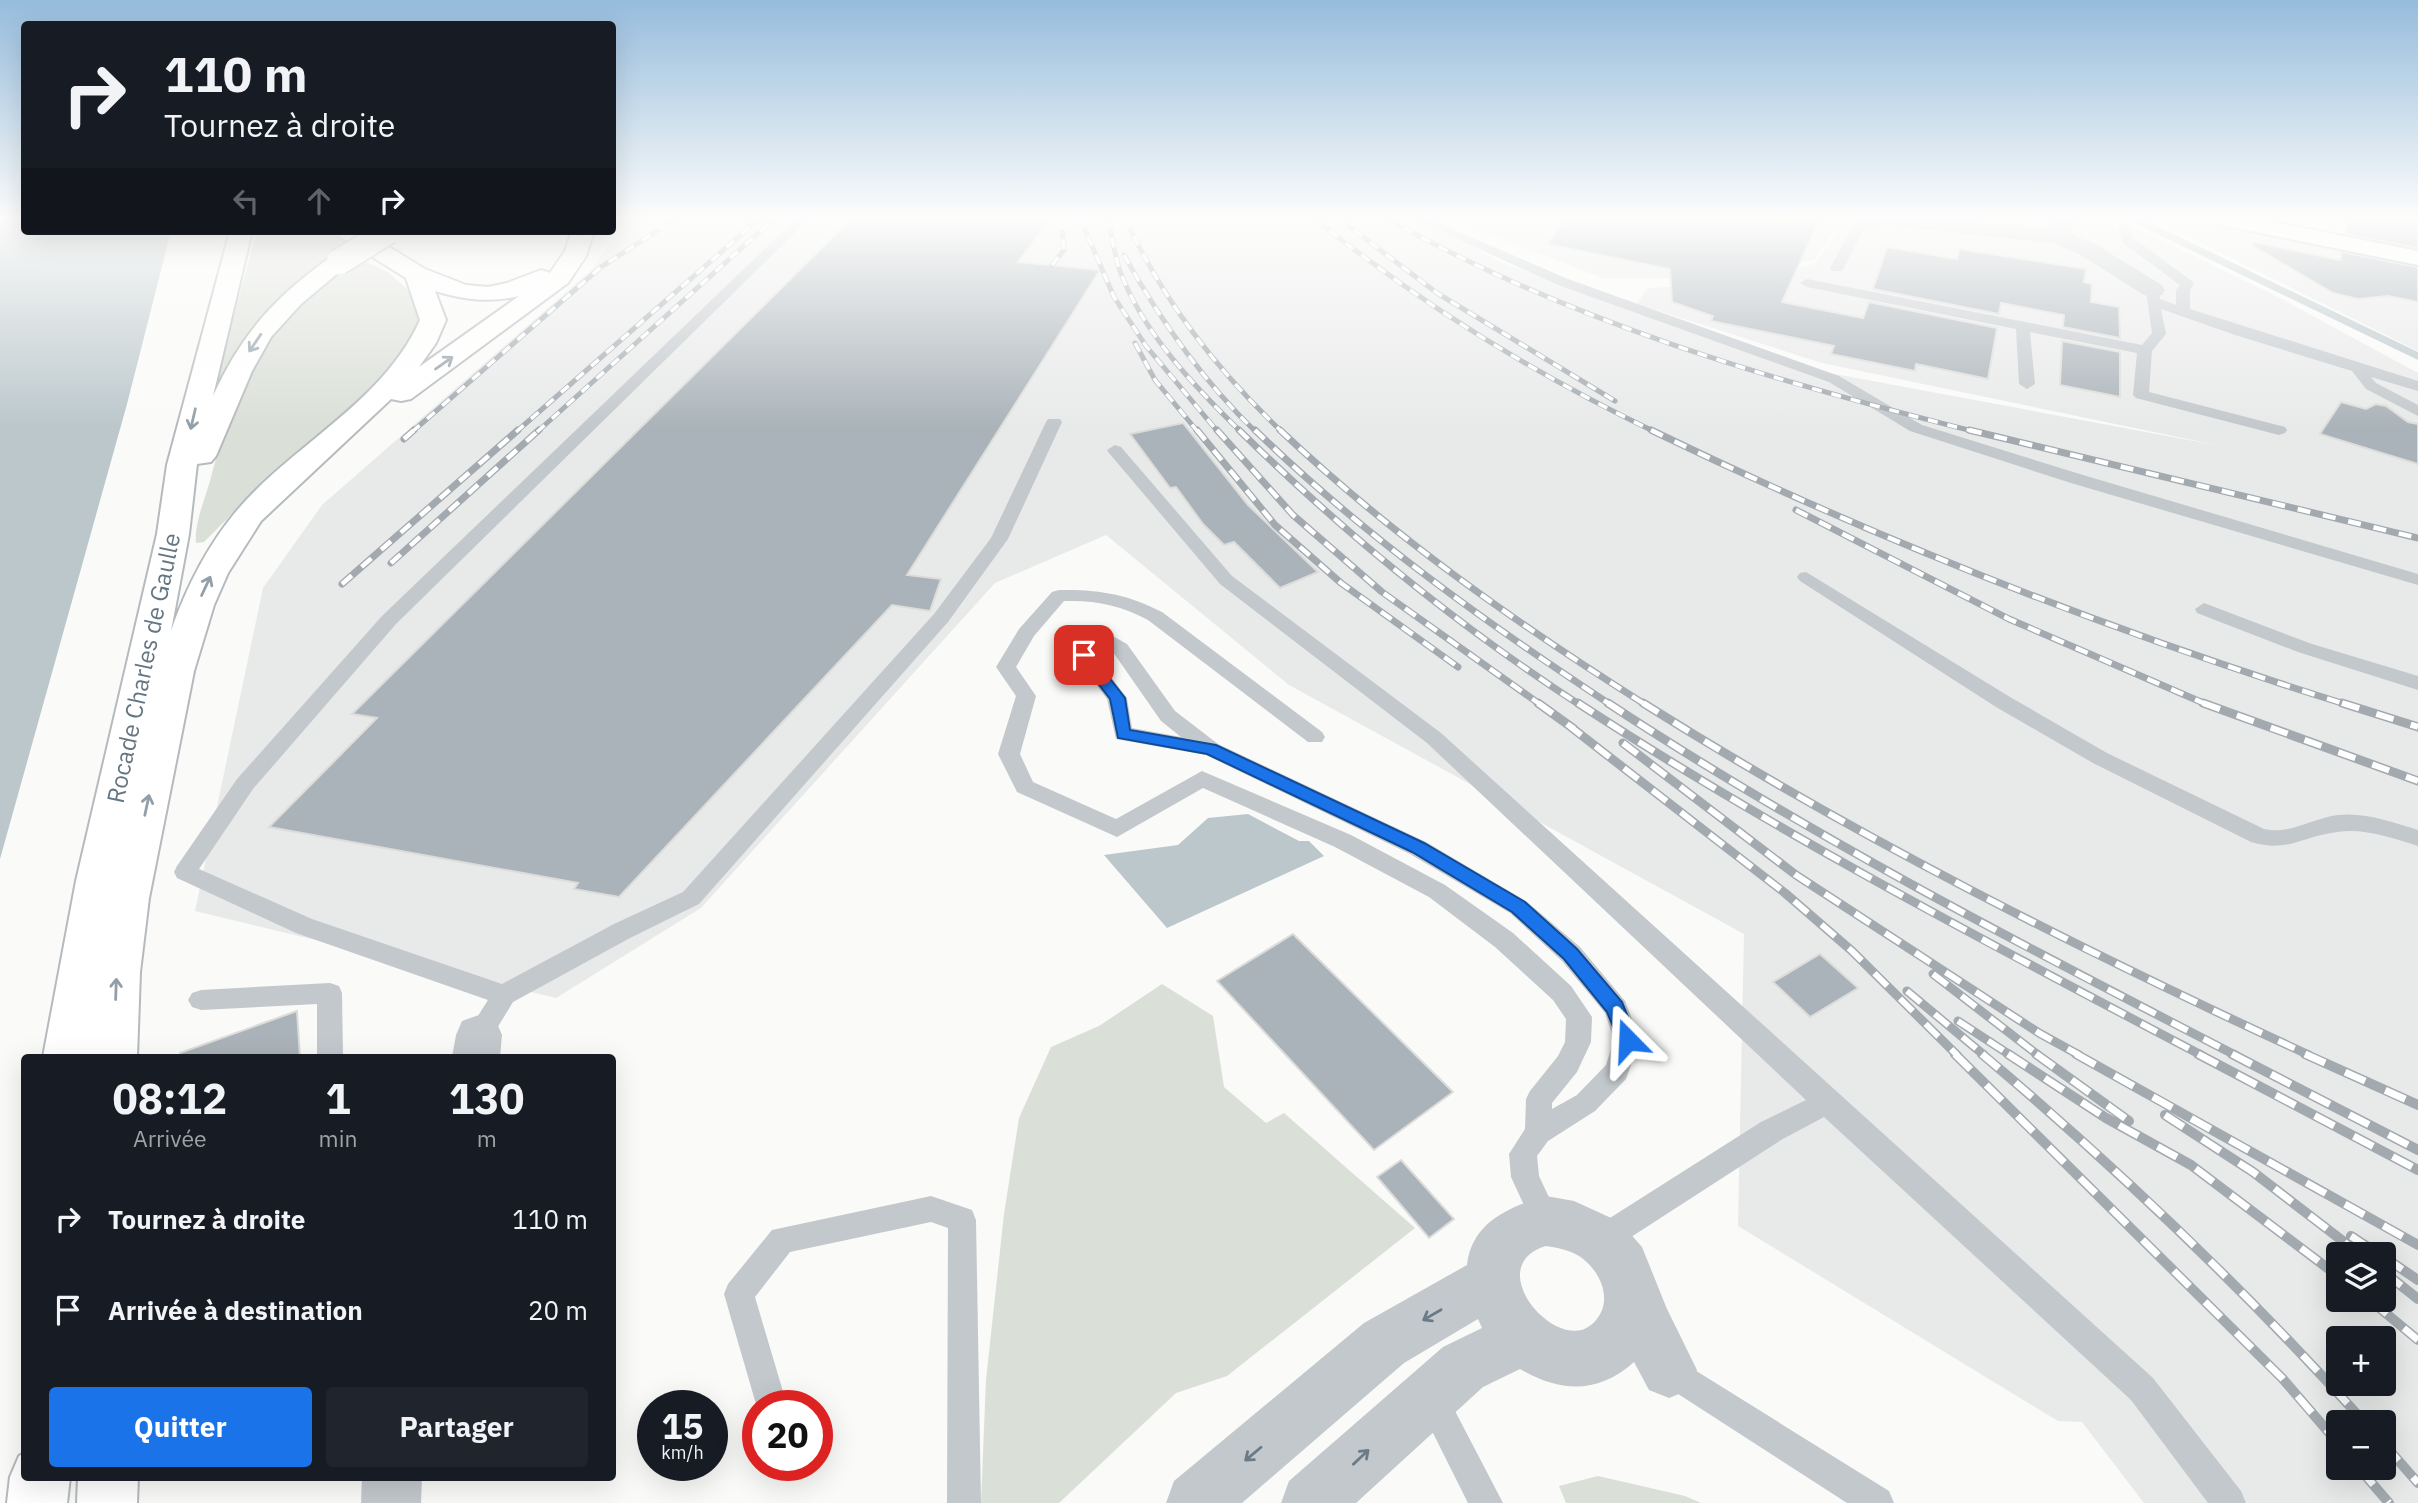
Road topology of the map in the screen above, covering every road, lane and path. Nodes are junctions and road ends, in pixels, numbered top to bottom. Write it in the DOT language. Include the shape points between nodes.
graph roads {
  1 [pos="227,288"];
  2 [pos="305,288"];
  3 [pos="421,288"];
  4 [pos="447,288"];
  5 [pos="518,288"];
  6 [pos="544,288"];
  7 [pos="732,288"];
  8 [pos="1580,288"];
  9 [pos="1833,288"];
  10 [pos="2142,288"];
  11 [pos="2184,288"];
  12 [pos="2153,296"];
  13 [pos="2183,312"];
  14 [pos="2023,326"];
  15 [pos="2145,350"];
  16 [pos="2355,367"];
  17 [pos="2027,384"];
  18 [pos="2418,386"];
  19 [pos="2418,411"];
  20 [pos="1054,422"];
  21 [pos="2279,430"];
  22 [pos="1115,450"];
  23 [pos="308,458"];
  24 [pos="173,534"];
  25 [pos="1806,577"];
  26 [pos="2418,580"];
  27 [pos="2204,609"];
  28 [pos="2418,684"];
  29 [pos="1315,737"];
  30 [pos="1211,749"];
  31 [pos="2418,838"];
  32 [pos="504,995"];
  33 [pos="201,1000"];
  34 [pos="478,1046"];
  35 [pos="68,1054"];
  36 [pos="113,1054"];
  37 [pos="330,1054"];
  38 [pos="1827,1102"];
  39 [pos="1538,1132"];
  40 [pos="1546,1221"];
  41 [pos="1601,1240"];
  42 [pos="1492,1281"];
  43 [pos="1633,1294"];
  44 [pos="1522,1338"];
  45 [pos="1595,1356"];
  46 [pos="1669,1370"];
  47 [pos="767,1390"];
  48 [pos="1430,1396"];
  49 [pos="40,1481"];
  50 [pos="108,1481"];
  51 [pos="392,1481"];
  52 [pos="37,1503"];
  53 [pos="107,1503"];
  54 [pos="391,1503"];
  55 [pos="964,1503"];
  56 [pos="1196,1503"];
  57 [pos="1311,1503"];
  58 [pos="1486,1503"];
  59 [pos="1877,1503"];
  60 [pos="2229,1503"];
  1 -- 24 [label="main road, Rocade Charles de Gaulle, one-way" via="182,465"];
  2 -- 24 [label="main road, one-way, bridge" via="255,341 237,373"];
  3 -- 23 [label="main road" via="433,320 422,348"];
  4 -- 5 [label="main road" via="460,294 495,295"];
  23 -- 6 [label="main road, one-way"];
  7 -- 32 [label="lane" via="389,620 245,784 185,872 304,926"];
  8 -- 26 [label="lane" via="1835,379 1916,428"];
  9 -- 14 [label="lane"];
  10 -- 12 [label="street"];
  11 -- 13 [label="lane"];
  12 -- 13 [label="lane"];
  12 -- 15 [label="lane" via="2159,334"];
  13 -- 16 [label="lane"];
  14 -- 15 [label="lane"];
  14 -- 17 [label="lane"];
  15 -- 21 [label="lane" via="2141,395"];
  16 -- 18 [label="lane"];
  16 -- 19 [label="lane" via="2371,386"];
  20 -- 32 [label="lane" via="999,539 942,618 691,898"];
  22 -- 38 [label="lane" via="1226,580 1434,738"];
  36 -- 23 [label="main road, one-way" via="117,971 133,872 187,629 231,540 275,488"];
  24 -- 35 [label="main road, Rocade Charles de Gaulle" via="97,881"];
  25 -- 31 [label="lane" via="2100,758 2259,836 2290,840 2326,825 2349,823 2380,826"];
  27 -- 28 [label="lane"];
  29 -- 39 [label="lane" via="1128,600 1094,594 1059,596 1026,633 1006,667 1026,696 1009,754 1025,787 1117,828 1202,779 1343,841 1425,885 1504,940 1562,993 1579,1017 1578,1042 1568,1064 1539,1099"];
  30 -- 30 [label="lane" via="1168,716 1120,648 1102,638 1084,655 1117,698 1123,734"];
  30 -- 39 [label="lane" via="1418,848 1518,907 1571,954 1615,1008 1628,1040 1617,1072 1586,1103"];
  32 -- 34 [label="lane"];
  33 -- 37 [label="lane" via="330,993"];
  38 -- 41 [label="lane" via="1771,1131"];
  38 -- 60 [label="lane" via="2142,1389"];
  39 -- 40 [label="lane" via="1523,1154 1525,1177"];
  40 -- 41 [label="street" via="1574,1226"];
  40 -- 42 [label="street" via="1507,1239 1495,1259"];
  41 -- 43 [label="street" via="1623,1265"];
  42 -- 44 [label="street" via="1500,1310"];
  42 -- 56 [label="street, one-way" via="1384,1343"];
  43 -- 45 [label="street" via="1625,1333"];
  43 -- 46 [label="street"];
  44 -- 45 [label="street" via="1569,1359"];
  44 -- 48 [label="street" via="1463,1367"];
  45 -- 46 [label="street"];
  46 -- 59 [label="lane"];
  47 -- 55 [label="lane" via="739,1294 782,1240 931,1209 962,1220"];
  57 -- 48 [label="street, one-way"];
  48 -- 58 [label="lane"];
  49 -- 52 [label="main road"];
  50 -- 53 [label="main road"];
  51 -- 54 [label="street"];
}
